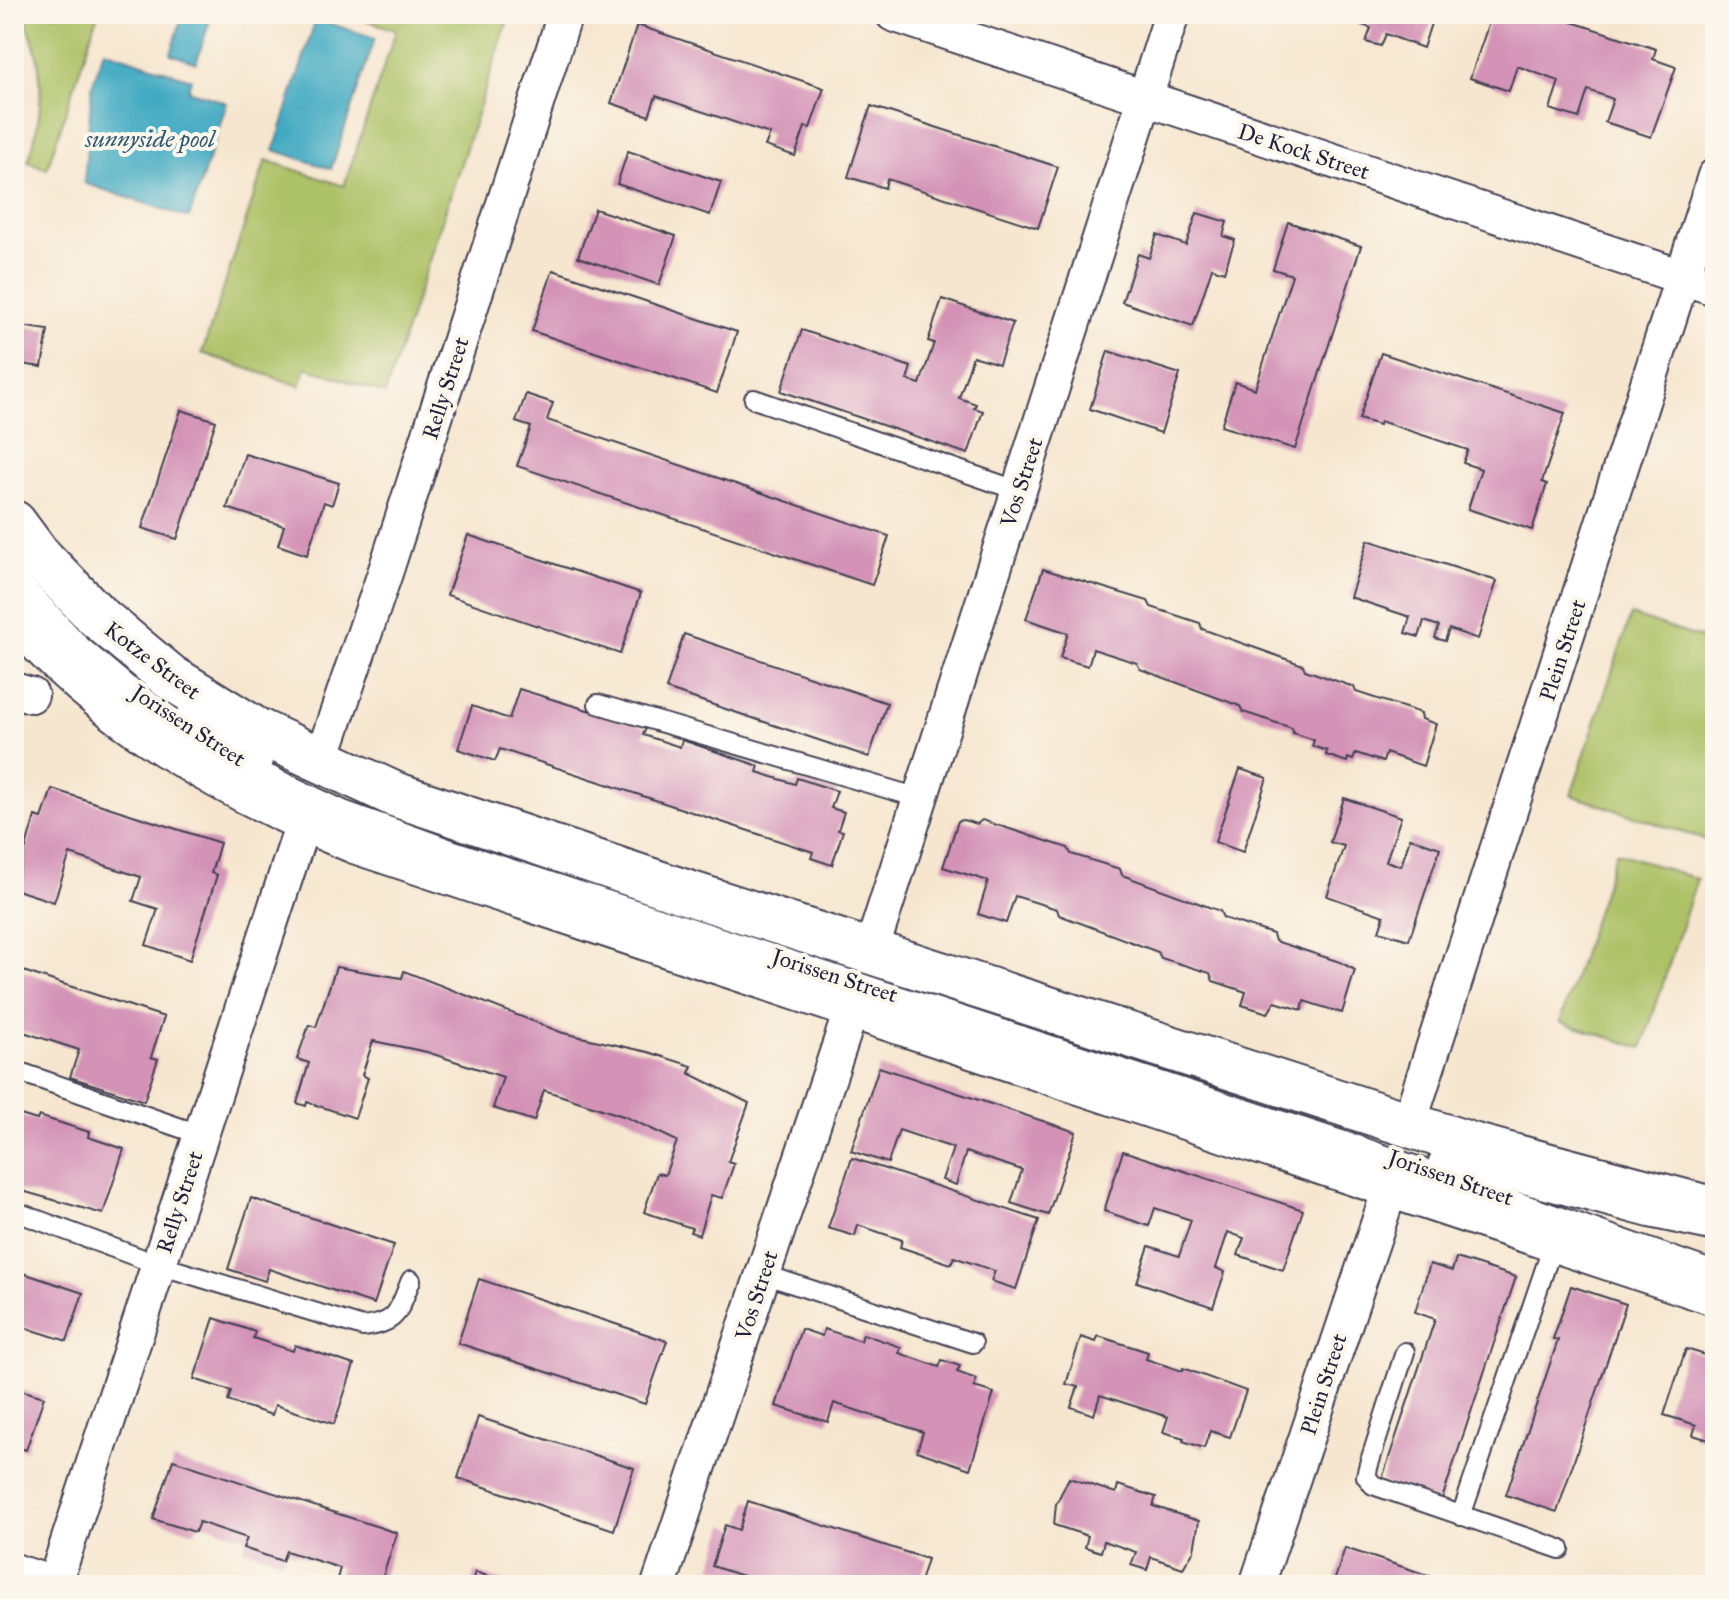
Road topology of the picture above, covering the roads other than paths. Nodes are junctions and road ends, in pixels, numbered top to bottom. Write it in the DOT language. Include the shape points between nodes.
graph roads {
  1 [pos="565,14"];
  2 [pos="893,14"];
  3 [pos="1172,14"];
  4 [pos="1145,99"];
  5 [pos="1715,176"];
  6 [pos="1683,277"];
  7 [pos="1715,288"];
  8 [pos="754,399"];
  9 [pos="1019,491"];
  10 [pos="14,523"];
  11 [pos="14,556"];
  12 [pos="14,574"];
  13 [pos="14,612"];
  14 [pos="598,704"];
  15 [pos="321,761"];
  16 [pos="919,798"];
  17 [pos="304,820"];
  18 [pos="871,951"];
  19 [pos="853,1005"];
  20 [pos="14,1070"];
  21 [pos="1409,1123"];
  22 [pos="201,1135"];
  23 [pos="1392,1183"];
  24 [pos="1715,1210"];
  25 [pos="14,1211"];
  26 [pos="1715,1232"];
  27 [pos="1555,1239"];
  28 [pos="159,1265"];
  29 [pos="1715,1271"];
  30 [pos="763,1274"];
  31 [pos="411,1280"];
  32 [pos="1715,1293"];
  33 [pos="973,1343"];
  34 [pos="1405,1352"];
  35 [pos="1461,1516"];
  36 [pos="1560,1549"];
  37 [pos="14,1571"];
  38 [pos="55,1585"];
  39 [pos="659,1585"];
  40 [pos="1257,1585"];
  1 -- 15 [label="street, Relly Street"];
  2 -- 4 [label="street, De Kock Street"];
  3 -- 4 [label="street, Vos Street"];
  4 -- 6 [label="street, De Kock Street"];
  4 -- 9 [label="street, Vos Street"];
  5 -- 6 [label="street, Plein Street"];
  6 -- 7 [label="street, De Kock Street"];
  6 -- 21 [label="street, Plein Street"];
  8 -- 9 [label="lane"];
  9 -- 16 [label="street, Vos Street"];
  10 -- 15 [label="main road, Kotze Street" via="86,606 170,677 256,730"];
  11 -- 26 [label="lane, Jorissen Street" via="85,636 152,690 232,743 343,798 453,839 1360,1137 1455,1167"];
  12 -- 29 [label="lane, Jorissen Street" via="81,646 174,718 223,753 343,810 1363,1147"];
  13 -- 17 [label="main road" via="64,665 141,728"];
  14 -- 16 [label="lane"];
  15 -- 18 [label="main road, Jorissen Street" via="458,818"];
  16 -- 18 [label="street, Vos Street"];
  17 -- 19 [label="main road, Jorissen Street" via="409,861"];
  17 -- 22 [label="street, Relly Street"];
  18 -- 21 [label="main road, Jorissen Street"];
  19 -- 23 [label="main road, Jorissen Street"];
  19 -- 30 [label="street, Vos Street"];
  20 -- 22 [label="lane"];
  21 -- 24 [label="main road, Jorissen Street" via="1519,1160"];
  22 -- 28 [label="street, Relly Street"];
  23 -- 27 [label="main road, Jorissen Street"];
  23 -- 40 [label="street, Plein Street"];
  25 -- 28 [label="lane"];
  27 -- 32 [label="main road, Jorissen Street"];
  27 -- 35 [label="lane"];
  28 -- 31 [label="lane" via="363,1327 387,1325"];
  28 -- 38 [label="street, Relly Street"];
  30 -- 33 [label="lane"];
  30 -- 39 [label="street, Vos Street"];
  34 -- 35 [label="lane" via="1366,1476 1373,1485"];
  35 -- 36 [label="lane"];
  37 -- 38 [label="street"];
}
